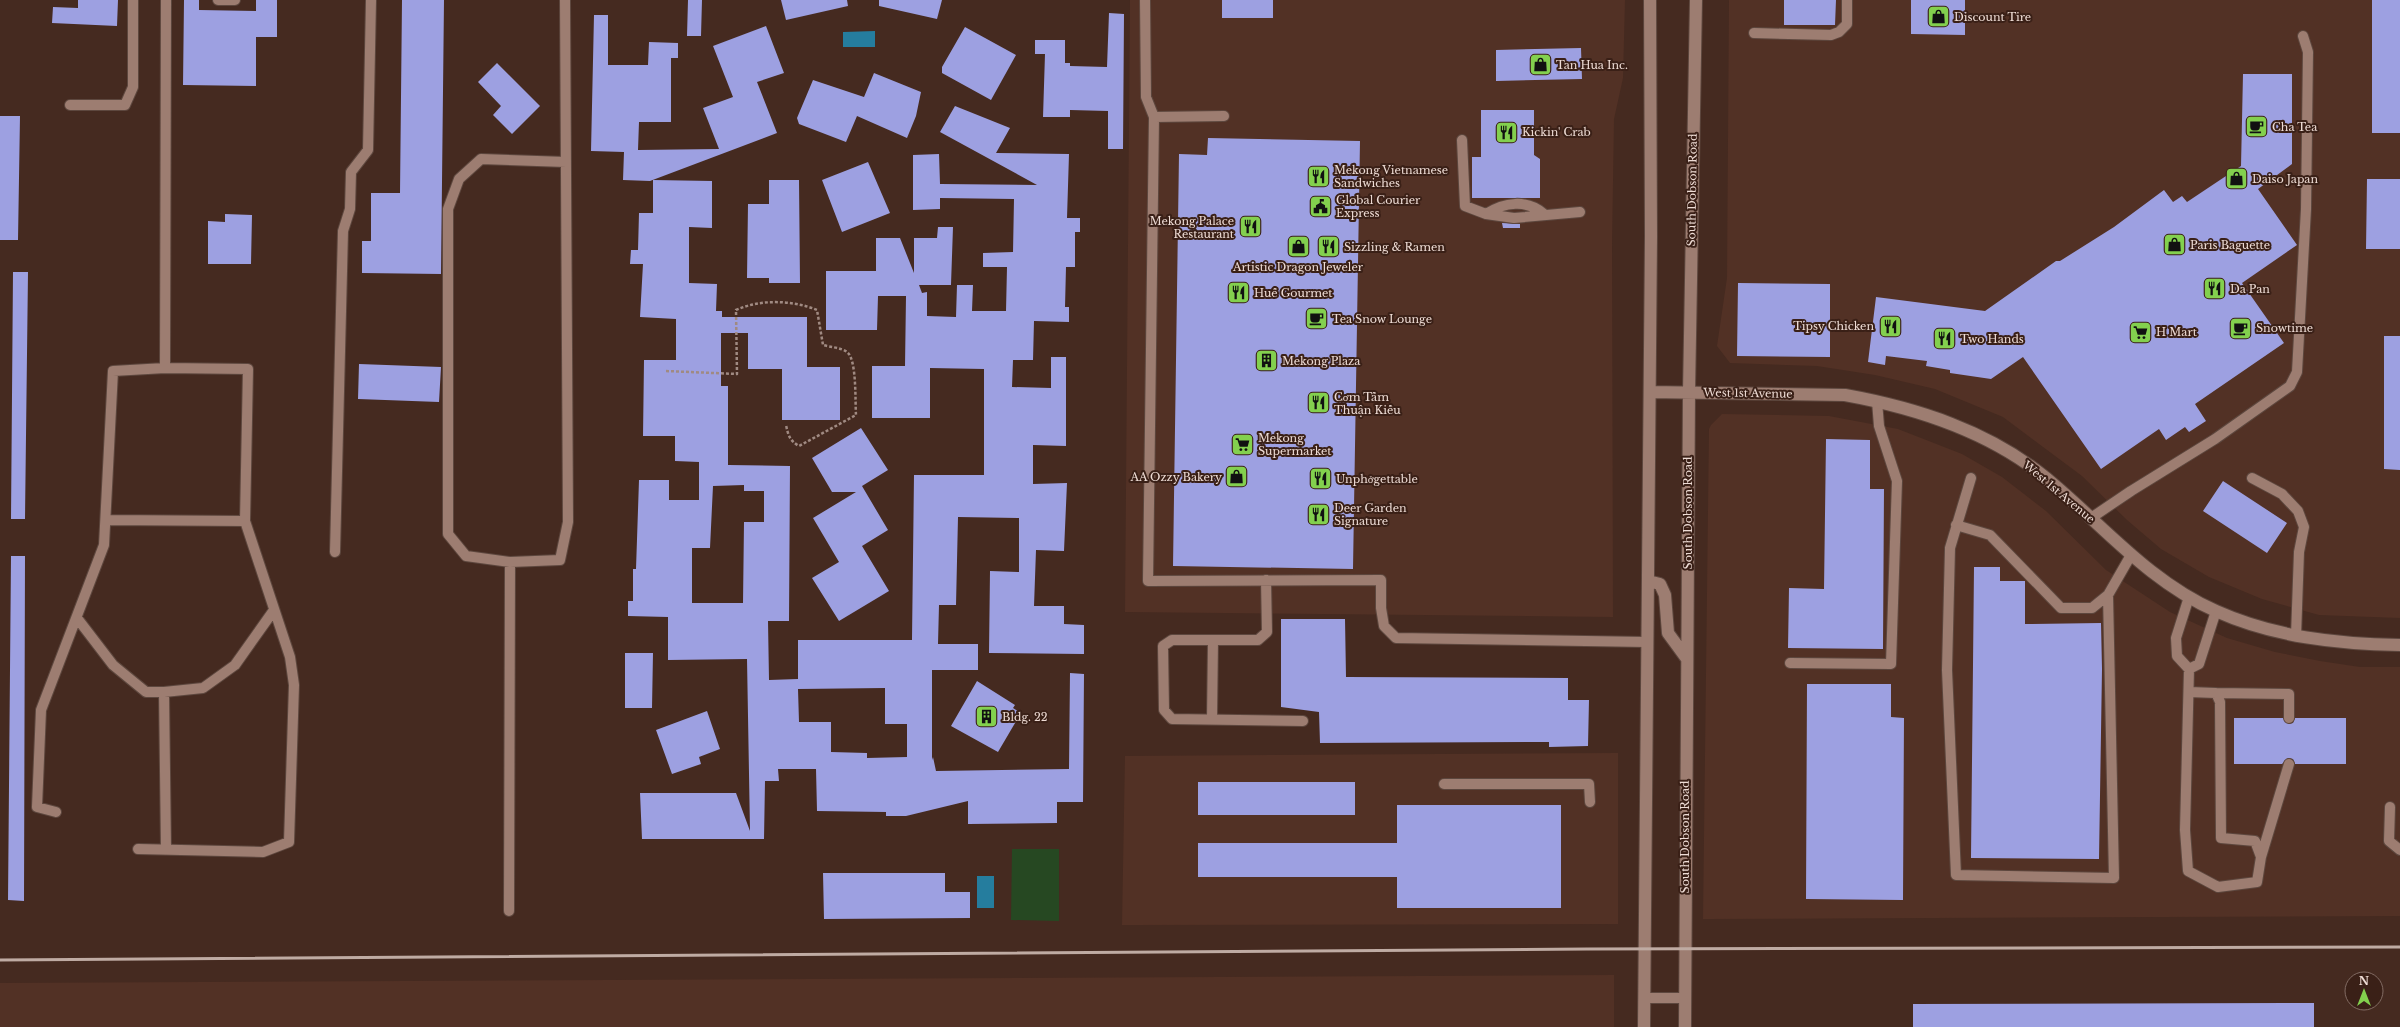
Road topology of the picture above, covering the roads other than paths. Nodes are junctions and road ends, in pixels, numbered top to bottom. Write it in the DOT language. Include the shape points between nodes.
graph roads {
  1 [pos="133,0"];
  2 [pos="166,0"];
  3 [pos="218,0"];
  4 [pos="235,0"];
  5 [pos="371,0"];
  6 [pos="565,0"];
  7 [pos="1145,0"];
  8 [pos="1650,0"];
  9 [pos="1696,0"];
  10 [pos="1847,0"];
  11 [pos="1754,33"];
  12 [pos="2303,36"];
  13 [pos="70,105"];
  14 [pos="1224,116"];
  15 [pos="1154,117"];
  16 [pos="1462,140"];
  17 [pos="566,162"];
  18 [pos="1580,212"];
  19 [pos="1486,214"];
  20 [pos="1544,214"];
  21 [pos="165,368"];
  22 [pos="1650,392"];
  23 [pos="1689,392"];
  24 [pos="1877,401"];
  25 [pos="1971,478"];
  26 [pos="2252,478"];
  27 [pos="2091,518"];
  28 [pos="106,520"];
  29 [pos="245,520"];
  30 [pos="1956,525"];
  31 [pos="335,552"];
  32 [pos="2131,555"];
  33 [pos="510,562"];
  34 [pos="1266,580"];
  35 [pos="1648,581"];
  36 [pos="2108,595"];
  37 [pos="2189,597"];
  38 [pos="274,610"];
  39 [pos="2216,611"];
  40 [pos="76,618"];
  41 [pos="2296,636"];
  42 [pos="1212,640"];
  43 [pos="1647,642"];
  44 [pos="2400,645"];
  45 [pos="1687,659"];
  46 [pos="1790,663"];
  47 [pos="2189,669"];
  48 [pos="164,692"];
  49 [pos="2189,692"];
  50 [pos="2216,693"];
  51 [pos="2289,718"];
  52 [pos="1212,719"];
  53 [pos="1303,721"];
  54 [pos="2289,764"];
  55 [pos="1444,784"];
  56 [pos="1590,802"];
  57 [pos="2390,808"];
  58 [pos="56,812"];
  59 [pos="138,849"];
  60 [pos="166,850"];
  61 [pos="2400,850"];
  62 [pos="2261,857"];
  63 [pos="508,911"];
  64 [pos="1644,998"];
  65 [pos="1685,998"];
  66 [pos="1644,1027"];
  67 [pos="1685,1027"];
  1 -- 13 [label="lane" via="133,87 125,105"];
  2 -- 21 [label="lane"];
  3 -- 4 [label="lane"];
  5 -- 31 [label="lane" via="368,150 351,172 350,209 343,231"];
  6 -- 17 [label="lane"];
  7 -- 15 [label="lane" via="1146,97"];
  8 -- 22 [label="main road"];
  9 -- 23 [label="main road, South Dobson Road"];
  10 -- 11 [label="lane" via="1847,24 1839,32 1831,35"];
  12 -- 27 [label="lane" via="2308,52 2306,209 2297,372 2290,386 2215,439"];
  14 -- 15 [label="lane"];
  15 -- 34 [label="lane" via="1148,581"];
  16 -- 19 [label="lane" via="1465,206"];
  17 -- 33 [label="lane" via="568,522 560,560"];
  17 -- 33 [label="lane" via="481,159 459,180 448,209 448,534 466,556"];
  18 -- 20 [label="lane"];
  19 -- 20 [label="lane" via="1514,218"];
  19 -- 20 [label="lane" via="1498,205 1513,203 1536,208"];
  21 -- 28 [label="lane" via="113,371"];
  21 -- 29 [label="lane" via="248,369"];
  22 -- 23 [label="main road, West 1st Avenue"];
  22 -- 35 [label="main road"];
  23 -- 24 [label="main road, West 1st Avenue" via="1811,393 1845,395"];
  23 -- 45 [label="main road, South Dobson Road"];
  24 -- 27 [label="main road, West 1st Avenue" via="1949,423 1989,439 2046,478"];
  24 -- 46 [label="lane" via="1879,426 1897,481 1891,664"];
  25 -- 30 [label="lane"];
  26 -- 41 [label="lane" via="2282,494 2298,511 2304,527 2299,552"];
  27 -- 32 [label="main road, West 1st Avenue"];
  28 -- 29 [label="lane"];
  28 -- 40 [label="lane" via="104,545"];
  29 -- 38 [label="lane"];
  30 -- 36 [label="lane" via="1990,535 2061,608 2092,608"];
  30 -- 36 [label="lane" via="1950,548 1947,670 1956,875 2114,878"];
  32 -- 36 [label="lane"];
  32 -- 37 [label="main road, West 1st Avenue" via="2149,571"];
  33 -- 63 [label="lane"];
  34 -- 42 [label="lane" via="1267,632 1258,640"];
  34 -- 43 [label="lane" via="1381,580 1384,626 1396,638"];
  35 -- 43 [label="main road"];
  35 -- 45 [label="main road" via="1660,584 1665,595 1668,633"];
  37 -- 39 [label="main road, West 1st Avenue"];
  37 -- 47 [label="lane" via="2176,638 2177,656"];
  38 -- 48 [label="lane" via="235,665 203,688"];
  38 -- 60 [label="lane" via="290,657 294,685 289,842 263,852"];
  39 -- 41 [label="main road, West 1st Avenue"];
  39 -- 47 [label="lane" via="2199,664"];
  40 -- 48 [label="lane" via="113,665 146,692"];
  40 -- 58 [label="lane" via="41,710 37,808"];
  41 -- 44 [label="main road, West 1st Avenue" via="2328,641"];
  42 -- 52 [label="lane"];
  42 -- 52 [label="lane" via="1172,640 1163,646 1164,710 1172,719"];
  43 -- 64 [label="main road"];
  45 -- 65 [label="main road, South Dobson Road"];
  47 -- 49 [label="lane"];
  48 -- 60 [label="lane"];
  49 -- 50 [label="lane"];
  49 -- 62 [label="lane" via="2185,830 2188,871 2218,887 2257,882"];
  50 -- 51 [label="lane" via="2289,694"];
  50 -- 62 [label="lane" via="2220,702 2221,838 2255,841"];
  52 -- 53 [label="lane"];
  54 -- 62 [label="lane"];
  55 -- 56 [label="lane" via="1589,784"];
  57 -- 61 [label="lane" via="2389,841"];
  59 -- 60 [label="lane"];
  64 -- 65 [label="lane"];
  64 -- 66 [label="main road"];
  65 -- 67 [label="main road, South Dobson Road"];
}
